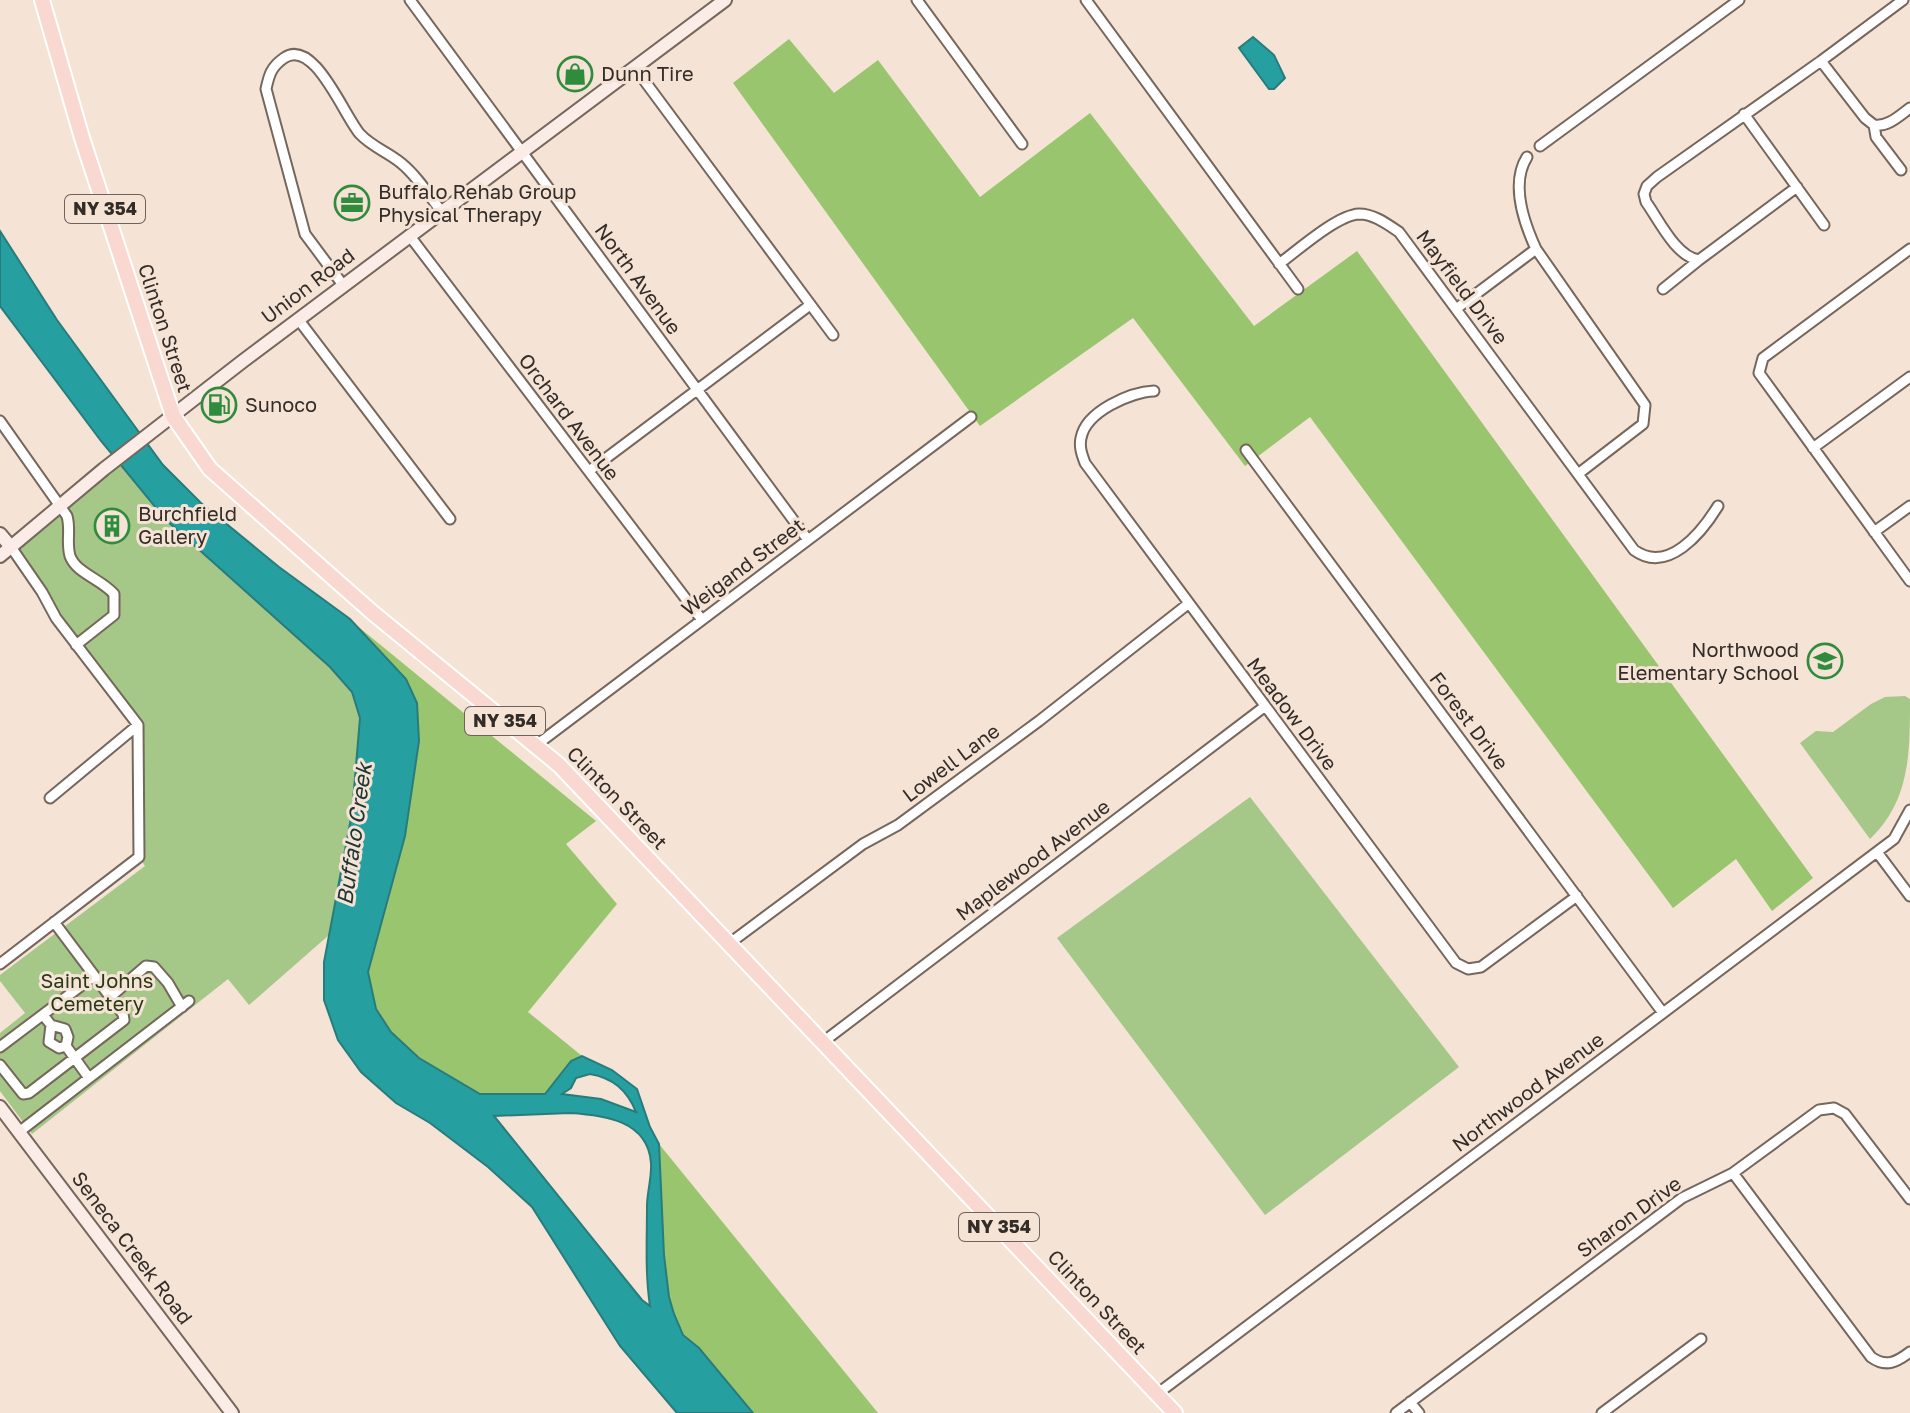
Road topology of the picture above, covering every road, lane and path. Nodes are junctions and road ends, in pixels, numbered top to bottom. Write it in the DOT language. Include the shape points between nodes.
graph roads {
  1 [pos="42,0"];
  2 [pos="410,0"];
  3 [pos="725,0"];
  4 [pos="917,0"];
  5 [pos="1086,0"];
  6 [pos="1739,0"];
  7 [pos="1903,0"];
  8 [pos="1821,61"];
  9 [pos="635,68"];
  10 [pos="1910,108"];
  11 [pos="1744,114"];
  12 [pos="1874,125"];
  13 [pos="1022,144"];
  14 [pos="1540,146"];
  15 [pos="522,151"];
  16 [pos="1527,157"];
  17 [pos="1901,170"];
  18 [pos="1797,187"];
  19 [pos="441,211"];
  20 [pos="1824,225"];
  21 [pos="409,235"];
  22 [pos="1536,249"];
  23 [pos="1910,249"];
  24 [pos="1699,260"];
  25 [pos="1279,264"];
  26 [pos="343,285"];
  27 [pos="1298,289"];
  28 [pos="1663,289"];
  29 [pos="810,305"];
  30 [pos="1456,309"];
  31 [pos="298,319"];
  32 [pos="833,335"];
  33 [pos="1910,377"];
  34 [pos="698,390"];
  35 [pos="1154,391"];
  36 [pos="173,416"];
  37 [pos="971,417"];
  38 [pos="0,421"];
  39 [pos="1813,448"];
  40 [pos="1246,450"];
  41 [pos="589,471"];
  42 [pos="1578,474"];
  43 [pos="1718,506"];
  44 [pos="1910,506"];
  45 [pos="60,507"];
  46 [pos="450,519"];
  47 [pos="1874,532"];
  48 [pos="0,534"];
  49 [pos="808,540"];
  50 [pos="11,547"];
  51 [pos="0,556"];
  52 [pos="1910,581"];
  53 [pos="1188,604"];
  54 [pos="702,620"];
  55 [pos="76,645"];
  56 [pos="1264,707"];
  57 [pos="138,725"];
  58 [pos="535,746"];
  59 [pos="50,798"];
  60 [pos="1910,810"];
  61 [pos="1877,852"];
  62 [pos="1577,896"];
  63 [pos="1910,896"];
  64 [pos="54,922"];
  65 [pos="730,943"];
  66 [pos="0,964"];
  67 [pos="94,976"];
  68 [pos="110,997"];
  69 [pos="1663,1013"];
  70 [pos="43,1015"];
  71 [pos="51,1025"];
  72 [pos="823,1042"];
  73 [pos="66,1046"];
  74 [pos="0,1047"];
  75 [pos="75,1058"];
  76 [pos="0,1065"];
  77 [pos="89,1078"];
  78 [pos="0,1107"];
  79 [pos="19,1132"];
  80 [pos="1733,1173"];
  81 [pos="1910,1199"];
  82 [pos="1701,1339"];
  83 [pos="1910,1352"];
  84 [pos="1157,1394"];
  85 [pos="1410,1402"];
  86 [pos="232,1413"];
  87 [pos="1175,1413"];
  88 [pos="1396,1413"];
  89 [pos="1419,1413"];
  90 [pos="1602,1413"];
  1 -- 36 [label="main road, Clinton Street / NY 354"];
  2 -- 15 [label="street, North Avenue"];
  3 -- 9 [label="main road, Union Road"];
  4 -- 13 [label="street"];
  5 -- 25 [label="street"];
  6 -- 14 [label="street"];
  7 -- 8 [label="street"];
  8 -- 11 [label="street"];
  8 -- 12 [label="street"];
  9 -- 15 [label="main road, Union Road"];
  9 -- 29 [label="street"];
  10 -- 12 [label="street"];
  11 -- 18 [label="street"];
  11 -- 24 [label="street" via="1657,177 1644,194 1682,252"];
  12 -- 17 [label="street" via="1876,137"];
  15 -- 19 [label="main road, Union Road"];
  15 -- 34 [label="street, North Avenue"];
  16 -- 22 [label="street" via="1519,176 1526,226"];
  18 -- 20 [label="street"];
  18 -- 24 [label="street"];
  19 -- 21 [label="main road, Union Road"];
  19 -- 26 [label="street" via="403,164 358,132 314,63 289,55 275,64 266,89 305,234"];
  21 -- 26 [label="main road, Union Road"];
  21 -- 41 [label="street, Orchard Avenue"];
  22 -- 30 [label="street"];
  22 -- 42 [label="street" via="1645,405 1643,424"];
  23 -- 39 [label="street" via="1763,358 1759,373"];
  24 -- 28 [label="street"];
  25 -- 27 [label="street"];
  25 -- 30 [label="street, Mayfield Drive" via="1345,218 1369,215 1399,232"];
  26 -- 31 [label="main road, Union Road"];
  29 -- 32 [label="street"];
  29 -- 34 [label="street"];
  30 -- 42 [label="street, Mayfield Drive"];
  31 -- 36 [label="main road, Union Road"];
  31 -- 46 [label="street"];
  33 -- 39 [label="street"];
  34 -- 41 [label="street"];
  34 -- 49 [label="street, North Avenue"];
  35 -- 53 [label="street, Meadow Drive" via="1112,403 1081,435 1081,450 1085,463"];
  36 -- 45 [label="main road, Union Road"];
  36 -- 58 [label="main road, Clinton Street / NY 354" via="210,469"];
  37 -- 49 [label="street, Weigand Street"];
  38 -- 45 [label="street"];
  39 -- 47 [label="street"];
  40 -- 62 [label="street, Forest Drive"];
  41 -- 54 [label="street, Orchard Avenue"];
  42 -- 43 [label="street, Mayfield Drive" via="1634,550 1649,558 1679,549"];
  44 -- 47 [label="street"];
  45 -- 50 [label="main road, Union Road"];
  45 -- 55 [label="street" via="69,521 71,560 114,594 114,615"];
  47 -- 52 [label="street"];
  48 -- 50 [label="main road"];
  49 -- 54 [label="street, Weigand Street"];
  50 -- 51 [label="main road, Union Road"];
  50 -- 55 [label="street"];
  53 -- 56 [label="street, Meadow Drive"];
  53 -- 65 [label="street, Lowell Lane" via="1039,721"];
  54 -- 58 [label="street, Weigand Street"];
  55 -- 57 [label="street"];
  56 -- 62 [label="street, Meadow Drive" via="1462,967 1481,967"];
  56 -- 72 [label="street, Maplewood Avenue"];
  57 -- 59 [label="street"];
  57 -- 64 [label="street" via="139,857"];
  58 -- 65 [label="main road, Clinton Street / NY 354"];
  60 -- 61 [label="street, Northwood Avenue" via="1894,839"];
  61 -- 63 [label="street"];
  61 -- 69 [label="street, Northwood Avenue"];
  62 -- 69 [label="street, Forest Drive"];
  64 -- 66 [label="street"];
  64 -- 67 [label="street"];
  65 -- 72 [label="main road, Clinton Street / NY 354"];
  67 -- 68 [label="street"];
  67 -- 70 [label="street"];
  68 -- 75 [label="street" via="124,1020"];
  68 -- 77 [label="street" via="146,966 154,967 186,1004"];
  69 -- 84 [label="street, Northwood Avenue"];
  70 -- 71 [label="street"];
  70 -- 74 [label="street"];
  71 -- 73 [label="street" via="65,1029"];
  71 -- 73 [label="street" via="49,1042"];
  72 -- 84 [label="main road, Clinton Street / NY 354"];
  73 -- 75 [label="street"];
  75 -- 76 [label="street" via="23,1094"];
  75 -- 77 [label="street"];
  77 -- 79 [label="street"];
  78 -- 79 [label="main road, Seneca Creek Road"];
  79 -- 86 [label="main road, Seneca Creek Road"];
  80 -- 81 [label="street, Sharon Drive" via="1819,1110 1834,1108 1845,1114"];
  80 -- 83 [label="street" via="1871,1357 1891,1364"];
  80 -- 85 [label="street, Sharon Drive" via="1682,1198"];
  82 -- 90 [label="street"];
  84 -- 87 [label="main road, Clinton Street / NY 354"];
  85 -- 88 [label="street, Sharon Drive"];
  85 -- 89 [label="street"];
}
